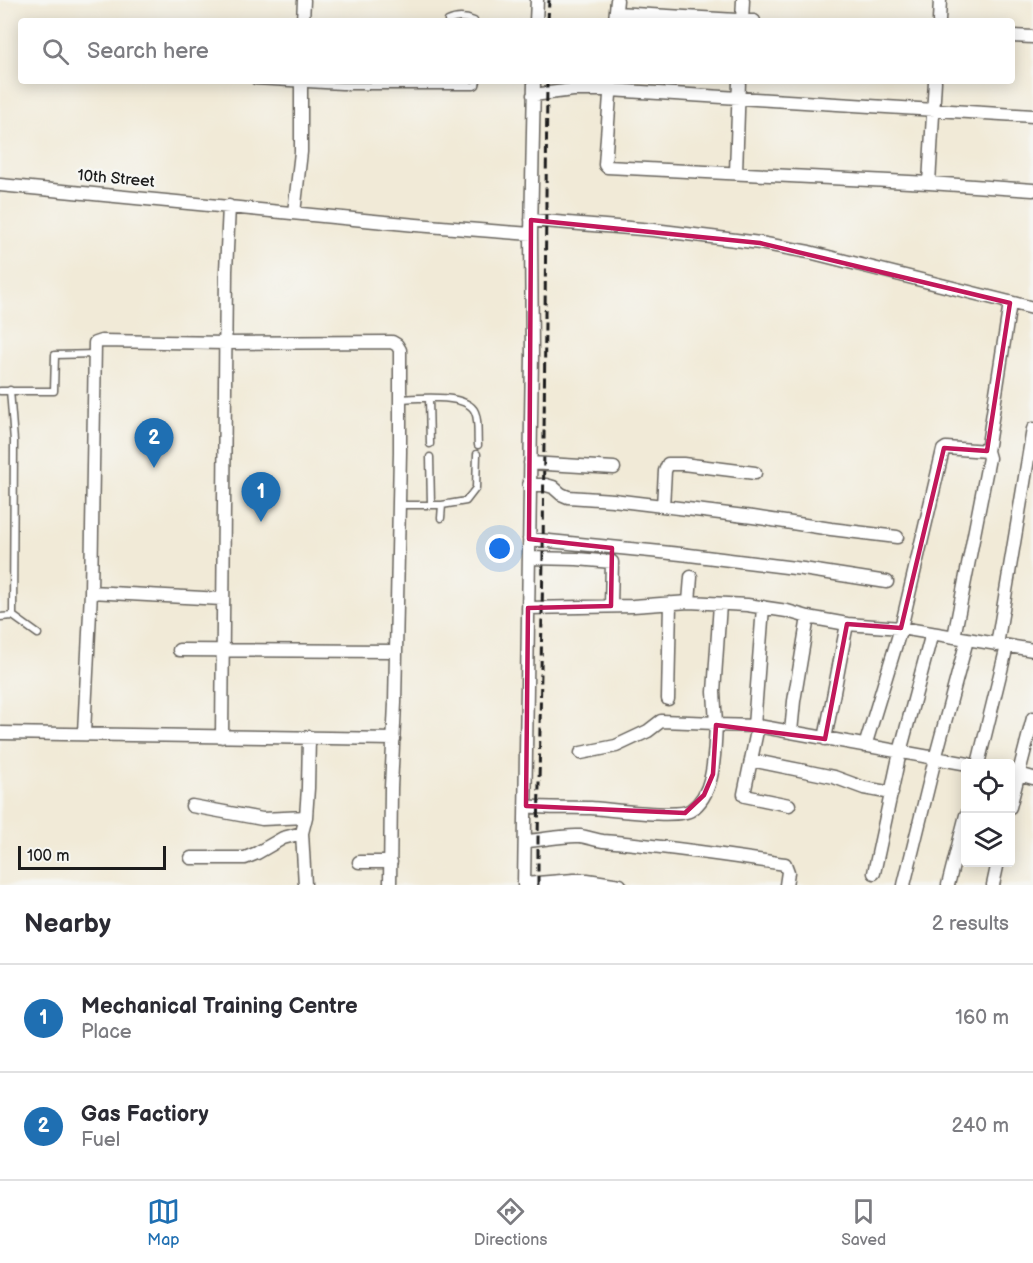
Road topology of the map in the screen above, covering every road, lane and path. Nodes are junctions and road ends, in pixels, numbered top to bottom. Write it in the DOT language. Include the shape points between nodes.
graph roads {
  1 [pos="304,0"];
  2 [pos="537,0"];
  3 [pos="743,0"];
  4 [pos="940,0"];
  5 [pos="616,11"];
  6 [pos="303,18"];
  7 [pos="536,18"];
  8 [pos="704,18"];
  9 [pos="742,18"];
  10 [pos="939,18"];
  11 [pos="1015,36"];
  12 [pos="1033,37"];
  13 [pos="301,84"];
  14 [pos="315,84"];
  15 [pos="411,84"];
  16 [pos="455,84"];
  17 [pos="476,84"];
  18 [pos="534,84"];
  19 [pos="739,84"];
  20 [pos="935,84"];
  21 [pos="610,85"];
  22 [pos="533,95"];
  23 [pos="739,99"];
  24 [pos="934,111"];
  25 [pos="1033,116"];
  26 [pos="735,173"];
  27 [pos="929,183"];
  28 [pos="0,184"];
  29 [pos="1033,190"];
  30 [pos="229,206"];
  31 [pos="294,213"];
  32 [pos="531,220"];
  33 [pos="531,234"];
  34 [pos="1010,303"];
  35 [pos="1033,308"];
  36 [pos="226,343"];
  37 [pos="95,354"];
  38 [pos="10,390"];
  39 [pos="0,391"];
  40 [pos="429,398"];
  41 [pos="400,399"];
  42 [pos="1033,429"];
  43 [pos="430,444"];
  44 [pos="478,445"];
  45 [pos="987,451"];
  46 [pos="477,454"];
  47 [pos="430,457"];
  48 [pos="530,464"];
  49 [pos="614,468"];
  50 [pos="755,473"];
  51 [pos="530,485"];
  52 [pos="431,504"];
  53 [pos="399,505"];
  54 [pos="442,505"];
  55 [pos="663,506"];
  56 [pos="441,518"];
  57 [pos="897,537"];
  58 [pos="529,539"];
  59 [pos="612,548"];
  60 [pos="529,558"];
  61 [pos="612,562"];
  62 [pos="691,577"];
  63 [pos="887,582"];
  64 [pos="91,592"];
  65 [pos="222,599"];
  66 [pos="688,602"];
  67 [pos="670,603"];
  68 [pos="720,603"];
  69 [pos="611,606"];
  70 [pos="528,608"];
  71 [pos="763,608"];
  72 [pos="13,616"];
  73 [pos="0,617"];
  74 [pos="808,617"];
  75 [pos="847,624"];
  76 [pos="901,628"];
  77 [pos="932,633"];
  78 [pos="38,634"];
  79 [pos="954,637"];
  80 [pos="968,640"];
  81 [pos="1002,645"];
  82 [pos="179,650"];
  83 [pos="223,650"];
  84 [pos="1033,650"];
  85 [pos="396,651"];
  86 [pos="668,699"];
  87 [pos="1033,718"];
  88 [pos="716,724"];
  89 [pos="756,726"];
  90 [pos="791,732"];
  91 [pos="0,733"];
  92 [pos="84,734"];
  93 [pos="222,737"];
  94 [pos="309,737"];
  95 [pos="825,739"];
  96 [pos="394,740"];
  97 [pos="865,746"];
  98 [pos="900,752"];
  99 [pos="581,753"];
  100 [pos="935,759"];
  101 [pos="979,759"];
  102 [pos="751,760"];
  103 [pos="961,763"];
  104 [pos="1015,770"];
  105 [pos="1015,773"];
  106 [pos="1033,778"];
  107 [pos="892,793"];
  108 [pos="789,805"];
  109 [pos="192,806"];
  110 [pos="526,806"];
  111 [pos="306,817"];
  112 [pos="302,833"];
  113 [pos="961,834"];
  114 [pos="526,840"];
  115 [pos="191,858"];
  116 [pos="359,862"];
  117 [pos="390,862"];
  118 [pos="997,867"];
  119 [pos="874,873"];
  120 [pos="305,885"];
  121 [pos="390,885"];
  122 [pos="525,885"];
  123 [pos="620,885"];
  124 [pos="786,885"];
  125 [pos="904,885"];
  126 [pos="948,885"];
  127 [pos="993,885"];
  1 -- 6 [label="street"];
  2 -- 7 [label="street"];
  3 -- 9 [label="street"];
  4 -- 10 [label="street"];
  5 -- 8 [label="street"];
  11 -- 12 [label="street"];
  13 -- 31 [label="street" via="301,152"];
  14 -- 15 [label="lane"];
  16 -- 17 [label="lane"];
  18 -- 22 [label="street"];
  19 -- 23 [label="street"];
  20 -- 24 [label="street"];
  21 -- 22 [label="street"];
  21 -- 23 [label="street"];
  21 -- 26 [label="street" via="607,167"];
  22 -- 32 [label="street"];
  23 -- 24 [label="street"];
  23 -- 26 [label="street"];
  24 -- 25 [label="street"];
  24 -- 27 [label="street"];
  26 -- 27 [label="street"];
  27 -- 29 [label="street"];
  28 -- 30 [label="street, 10th Street"];
  30 -- 31 [label="street, 10th Street"];
  30 -- 36 [label="street"];
  31 -- 33 [label="street, 10th Street"];
  32 -- 33 [label="street"];
  32 -- 34 [label="street" via="771,245"];
  33 -- 48 [label="street"];
  34 -- 35 [label="street"];
  34 -- 45 [label="street"];
  36 -- 37 [label="street" via="101,341 95,343"];
  36 -- 41 [label="street" via="392,342 400,350"];
  36 -- 65 [label="street"];
  37 -- 38 [label="lane" via="55,355 54,391"];
  37 -- 64 [label="street"];
  38 -- 39 [label="lane"];
  38 -- 72 [label="lane" via="14,441"];
  40 -- 41 [label="lane"];
  40 -- 43 [label="lane"];
  40 -- 44 [label="lane" via="459,400 472,407 477,417"];
  41 -- 53 [label="street"];
  42 -- 81 [label="street"];
  45 -- 76 [label="street" via="943,450"];
  45 -- 79 [label="street" via="989,458"];
  46 -- 54 [label="lane" via="476,488 470,498"];
  47 -- 52 [label="lane"];
  48 -- 49 [label="street"];
  48 -- 51 [label="street"];
  50 -- 55 [label="street" via="668,464 664,471"];
  51 -- 55 [label="street" via="554,487 568,497"];
  51 -- 58 [label="street"];
  52 -- 53 [label="lane"];
  52 -- 54 [label="lane"];
  53 -- 85 [label="street"];
  54 -- 56 [label="lane"];
  55 -- 57 [label="street"];
  58 -- 59 [label="street"];
  58 -- 60 [label="street"];
  59 -- 61 [label="street"];
  59 -- 63 [label="street"];
  60 -- 61 [label="street"];
  60 -- 70 [label="street"];
  61 -- 69 [label="street"];
  62 -- 66 [label="street"];
  64 -- 65 [label="street"];
  64 -- 92 [label="street"];
  65 -- 83 [label="street"];
  66 -- 67 [label="street"];
  66 -- 68 [label="street"];
  67 -- 69 [label="street"];
  67 -- 86 [label="street"];
  68 -- 71 [label="street"];
  68 -- 88 [label="street" via="714,692"];
  69 -- 70 [label="street"];
  70 -- 110 [label="street"];
  71 -- 74 [label="street"];
  71 -- 89 [label="street"];
  72 -- 73 [label="lane"];
  72 -- 78 [label="lane"];
  74 -- 75 [label="street"];
  74 -- 90 [label="street"];
  75 -- 76 [label="street"];
  75 -- 95 [label="street"];
  76 -- 77 [label="street"];
  76 -- 97 [label="street"];
  77 -- 79 [label="street"];
  77 -- 98 [label="street"];
  79 -- 80 [label="street"];
  80 -- 81 [label="street"];
  80 -- 100 [label="street"];
  81 -- 84 [label="street"];
  81 -- 101 [label="street"];
  82 -- 83 [label="street"];
  83 -- 85 [label="street"];
  83 -- 93 [label="street"];
  85 -- 96 [label="street"];
  87 -- 104 [label="street"];
  88 -- 89 [label="street"];
  88 -- 99 [label="street" via="661,722 616,746"];
  88 -- 110 [label="street" via="712,774 704,795 685,813"];
  89 -- 90 [label="street"];
  89 -- 102 [label="street"];
  90 -- 95 [label="street"];
  91 -- 92 [label="street"];
  92 -- 93 [label="street"];
  93 -- 94 [label="street"];
  94 -- 96 [label="street"];
  94 -- 111 [label="street"];
  95 -- 97 [label="street"];
  96 -- 117 [label="street"];
  97 -- 98 [label="street"];
  98 -- 100 [label="street"];
  98 -- 107 [label="street"];
  100 -- 103 [label="street"];
  100 -- 125 [label="street"];
  102 -- 107 [label="street"];
  102 -- 108 [label="street" via="745,796"];
  105 -- 106 [label="street"];
  107 -- 119 [label="street"];
  109 -- 111 [label="street" via="262,819"];
  110 -- 114 [label="street"];
  111 -- 112 [label="street"];
  112 -- 115 [label="street" via="245,858"];
  112 -- 120 [label="street"];
  113 -- 126 [label="street"];
  114 -- 122 [label="street"];
  114 -- 124 [label="street" via="582,836 785,864"];
  116 -- 117 [label="street"];
  117 -- 121 [label="street"];
  118 -- 127 [label="street"];
  122 -- 123 [label="street" via="574,880"];
}
